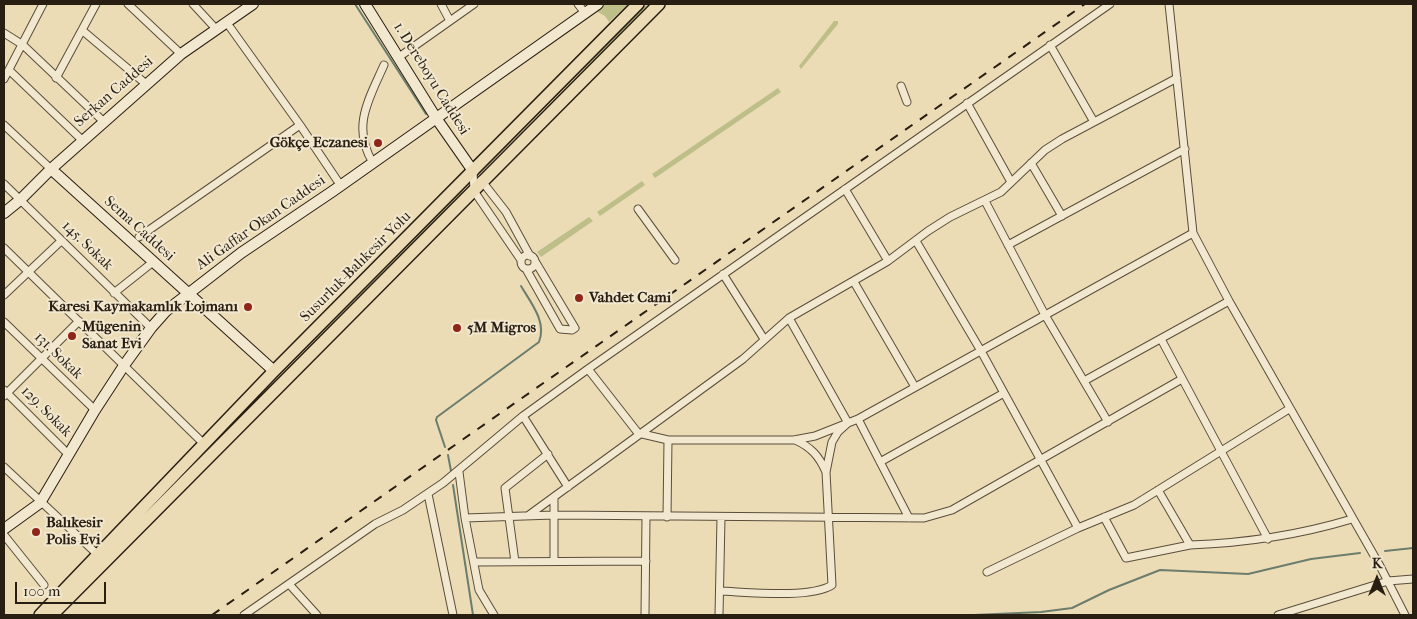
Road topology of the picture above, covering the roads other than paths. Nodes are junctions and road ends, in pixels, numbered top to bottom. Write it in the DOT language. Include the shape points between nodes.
graph roads {
  1 [pos="43,4"];
  2 [pos="96,4"];
  3 [pos="128,4"];
  4 [pos="194,4"];
  5 [pos="253,4"];
  6 [pos="365,4"];
  7 [pos="441,4"];
  8 [pos="474,4"];
  9 [pos="578,4"];
  10 [pos="598,4"];
  11 [pos="638,4"];
  12 [pos="659,4"];
  13 [pos="1110,4"];
  14 [pos="1169,4"];
  15 [pos="585,13"];
  16 [pos="450,21"];
  17 [pos="227,23"];
  18 [pos="216,29"];
  19 [pos="83,31"];
  20 [pos="4,33"];
  21 [pos="23,45"];
  22 [pos="1050,46"];
  23 [pos="182,54"];
  24 [pos="399,57"];
  25 [pos="384,65"];
  26 [pos="9,70"];
  27 [pos="56,78"];
  28 [pos="1177,78"];
  29 [pos="4,79"];
  30 [pos="146,84"];
  31 [pos="901,86"];
  32 [pos="906,102"];
  33 [pos="967,103"];
  34 [pos="436,118"];
  35 [pos="103,121"];
  36 [pos="1094,122"];
  37 [pos="4,125"];
  38 [pos="300,125"];
  39 [pos="82,140"];
  40 [pos="1185,149"];
  41 [pos="373,163"];
  42 [pos="1031,163"];
  43 [pos="50,169"];
  44 [pos="473,170"];
  45 [pos="483,182"];
  46 [pos="1011,182"];
  47 [pos="4,184"];
  48 [pos="341,186"];
  49 [pos="845,189"];
  50 [pos="474,191"];
  51 [pos="20,200"];
  52 [pos="984,201"];
  53 [pos="638,209"];
  54 [pos="4,213"];
  55 [pos="1062,216"];
  56 [pos="1193,233"];
  57 [pos="139,238"];
  58 [pos="62,241"];
  59 [pos="916,241"];
  60 [pos="1008,245"];
  61 [pos="4,248"];
  62 [pos="532,258"];
  63 [pos="521,260"];
  64 [pos="675,260"];
  65 [pos="888,261"];
  66 [pos="153,262"];
  67 [pos="526,269"];
  68 [pos="28,272"];
  69 [pos="723,274"];
  70 [pos="854,282"];
  71 [pos="114,293"];
  72 [pos="188,294"];
  73 [pos="4,295"];
  74 [pos="1229,301"];
  75 [pos="1045,315"];
  76 [pos="789,318"];
  77 [pos="79,321"];
  78 [pos="4,322"];
  79 [pos="151,328"];
  80 [pos="764,339"];
  81 [pos="1161,339"];
  82 [pos="980,351"];
  83 [pos="40,359"];
  84 [pos="125,364"];
  85 [pos="588,369"];
  86 [pos="274,371"];
  87 [pos="1182,379"];
  88 [pos="1084,381"];
  89 [pos="916,388"];
  90 [pos="5,393"];
  91 [pos="1004,393"];
  92 [pos="1289,409"];
  93 [pos="95,410"];
  94 [pos="523,416"];
  95 [pos="858,420"];
  96 [pos="1108,422"];
  97 [pos="848,423"];
  98 [pos="638,433"];
  99 [pos="668,440"];
  100 [pos="794,440"];
  101 [pos="204,444"];
  102 [pos="1221,452"];
  103 [pos="68,454"];
  104 [pos="548,454"];
  105 [pos="1041,460"];
  106 [pos="880,462"];
  107 [pos="4,467"];
  108 [pos="459,472"];
  109 [pos="826,472"];
  110 [pos="568,486"];
  111 [pos="1158,490"];
  112 [pos="428,494"];
  113 [pos="554,498"];
  114 [pos="40,503"];
  115 [pos="529,515"];
  116 [pos="554,515"];
  117 [pos="509,516"];
  118 [pos="646,517"];
  119 [pos="667,517"];
  120 [pos="1104,517"];
  121 [pos="464,518"];
  122 [pos="721,518"];
  123 [pos="829,518"];
  124 [pos="909,518"];
  125 [pos="1352,518"];
  126 [pos="1078,528"];
  127 [pos="4,529"];
  128 [pos="4,535"];
  129 [pos="129,539"];
  130 [pos="1268,539"];
  131 [pos="1190,545"];
  132 [pos="98,555"];
  133 [pos="475,562"];
  134 [pos="515,562"];
  135 [pos="554,562"];
  136 [pos="646,562"];
  137 [pos="987,572"];
  138 [pos="1413,579"];
  139 [pos="1388,581"];
  140 [pos="289,584"];
  141 [pos="44,585"];
  142 [pos="720,592"];
  143 [pos="32,615"];
  144 [pos="40,615"];
  145 [pos="52,615"];
  146 [pos="61,615"];
  147 [pos="244,615"];
  148 [pos="316,615"];
  149 [pos="453,615"];
  150 [pos="494,615"];
  151 [pos="645,615"];
  152 [pos="719,615"];
  153 [pos="1278,615"];
  154 [pos="1405,615"];
  1 -- 21 [label="street"];
  2 -- 19 [label="street"];
  3 -- 23 [label="street"];
  4 -- 18 [label="street"];
  5 -- 17 [label="main road, Serkan Caddesi"];
  6 -- 24 [label="main road, 1. Dereboyu Caddesi"];
  7 -- 16 [label="street"];
  8 -- 16 [label="street"];
  9 -- 15 [label="street"];
  10 -- 15 [label="main road, Ali Gaffar Okan Caddesi"];
  11 -- 44 [label="highway, Susurluk-Balıkesir Yolu"];
  12 -- 45 [label="highway, Susurluk-Balıkesir Yolu"];
  13 -- 22 [label="street"];
  14 -- 28 [label="street"];
  15 -- 34 [label="main road, Ali Gaffar Okan Caddesi"];
  16 -- 24 [label="street"];
  17 -- 18 [label="main road, Serkan Caddesi"];
  17 -- 38 [label="street"];
  18 -- 23 [label="main road, Serkan Caddesi"];
  19 -- 27 [label="street"];
  19 -- 30 [label="street"];
  20 -- 21 [label="street"];
  21 -- 26 [label="street"];
  21 -- 27 [label="street"];
  22 -- 33 [label="street"];
  22 -- 36 [label="street"];
  23 -- 30 [label="main road, Serkan Caddesi"];
  24 -- 34 [label="main road, 1. Dereboyu Caddesi"];
  25 -- 41 [label="street" via="362,119 363,134"];
  26 -- 29 [label="street"];
  26 -- 39 [label="street"];
  27 -- 35 [label="street"];
  28 -- 36 [label="street"];
  28 -- 40 [label="street"];
  30 -- 35 [label="main road, Serkan Caddesi"];
  31 -- 32 [label="street"];
  33 -- 46 [label="street"];
  33 -- 49 [label="street"];
  34 -- 41 [label="main road, Ali Gaffar Okan Caddesi"];
  34 -- 44 [label="main road, 1. Dereboyu Caddesi"];
  35 -- 39 [label="main road, Serkan Caddesi"];
  36 -- 42 [label="street" via="1050,146"];
  37 -- 43 [label="street"];
  38 -- 48 [label="street"];
  38 -- 57 [label="street"];
  39 -- 43 [label="main road, Serkan Caddesi"];
  40 -- 55 [label="street"];
  40 -- 56 [label="street"];
  41 -- 48 [label="main road, Ali Gaffar Okan Caddesi"];
  42 -- 46 [label="street"];
  42 -- 55 [label="street"];
  43 -- 51 [label="main road, Serkan Caddesi"];
  43 -- 66 [label="main road, Sema Caddesi"];
  44 -- 45 [label="street"];
  44 -- 50 [label="street"];
  44 -- 86 [label="highway, Susurluk-Balıkesir Yolu"];
  45 -- 50 [label="highway, Susurluk-Balıkesir Yolu"];
  45 -- 62 [label="street" via="506,212"];
  46 -- 52 [label="street"];
  47 -- 51 [label="street, 145. Sokak"];
  48 -- 72 [label="main road, Ali Gaffar Okan Caddesi" via="241,253"];
  49 -- 65 [label="street"];
  49 -- 69 [label="street"];
  50 -- 63 [label="street"];
  50 -- 129 [label="highway, Susurluk-Balıkesir Yolu"];
  51 -- 54 [label="main road, Serkan Caddesi"];
  51 -- 58 [label="street, 145. Sokak"];
  52 -- 59 [label="street" via="950,217"];
  52 -- 60 [label="street"];
  53 -- 64 [label="street"];
  55 -- 60 [label="street"];
  56 -- 74 [label="street"];
  56 -- 75 [label="street"];
  58 -- 68 [label="street"];
  58 -- 71 [label="street, 145. Sokak"];
  59 -- 65 [label="street"];
  59 -- 82 [label="street"];
  60 -- 75 [label="street"];
  61 -- 68 [label="street"];
  62 -- 63 [label="street" via="524,256"];
  62 -- 67 [label="street" via="532,267"];
  62 -- 67 [label="street" via="575,328 560,329"];
  63 -- 67 [label="street"];
  65 -- 70 [label="street"];
  66 -- 71 [label="street"];
  66 -- 72 [label="main road, Sema Caddesi"];
  68 -- 73 [label="street"];
  68 -- 77 [label="street"];
  69 -- 80 [label="street"];
  69 -- 85 [label="street"];
  70 -- 76 [label="street"];
  70 -- 89 [label="street"];
  71 -- 79 [label="street, 145. Sokak"];
  72 -- 79 [label="main road, Ali Gaffar Okan Caddesi"];
  72 -- 86 [label="main road, Sema Caddesi"];
  74 -- 81 [label="street"];
  74 -- 92 [label="street"];
  75 -- 82 [label="street"];
  75 -- 88 [label="street"];
  76 -- 80 [label="street"];
  76 -- 97 [label="street"];
  77 -- 83 [label="street"];
  77 -- 84 [label="street"];
  78 -- 83 [label="street, 131. Sokak"];
  79 -- 84 [label="main road, Ali Gaffar Okan Caddesi"];
  80 -- 98 [label="street" via="743,359"];
  81 -- 87 [label="street"];
  81 -- 88 [label="street"];
  82 -- 89 [label="street"];
  82 -- 91 [label="street"];
  83 -- 90 [label="street"];
  83 -- 93 [label="street, 131. Sokak"];
  84 -- 93 [label="main road, Ali Gaffar Okan Caddesi"];
  84 -- 101 [label="street"];
  85 -- 94 [label="street"];
  85 -- 98 [label="street"];
  86 -- 101 [label="highway, Susurluk-Balıkesir Yolu"];
  87 -- 96 [label="street"];
  87 -- 102 [label="street"];
  88 -- 96 [label="street"];
  89 -- 95 [label="street"];
  90 -- 103 [label="street, 129. Sokak"];
  91 -- 105 [label="street"];
  91 -- 106 [label="street"];
  92 -- 102 [label="street"];
  92 -- 125 [label="street"];
  93 -- 103 [label="main road, Ali Gaffar Okan Caddesi"];
  94 -- 104 [label="street"];
  94 -- 108 [label="street"];
  95 -- 97 [label="street"];
  95 -- 106 [label="street"];
  96 -- 105 [label="street"];
  97 -- 100 [label="street"];
  97 -- 109 [label="street" via="832,442"];
  98 -- 99 [label="street"];
  98 -- 110 [label="street"];
  99 -- 100 [label="street"];
  99 -- 119 [label="street"];
  100 -- 109 [label="street" via="814,452"];
  101 -- 132 [label="highway, Susurluk-Balıkesir Yolu"];
  102 -- 111 [label="street"];
  102 -- 130 [label="street"];
  103 -- 114 [label="main road, Ali Gaffar Okan Caddesi"];
  104 -- 110 [label="street"];
  104 -- 117 [label="street" via="505,488"];
  105 -- 124 [label="street" via="952,510 924,518"];
  105 -- 126 [label="street"];
  106 -- 124 [label="street"];
  107 -- 114 [label="street"];
  108 -- 112 [label="street"];
  108 -- 121 [label="street"];
  109 -- 123 [label="street"];
  110 -- 113 [label="street"];
  111 -- 120 [label="street" via="1134,505"];
  111 -- 131 [label="street"];
  112 -- 140 [label="street" via="376,524"];
  112 -- 149 [label="street"];
  113 -- 115 [label="street"];
  113 -- 116 [label="street"];
  114 -- 127 [label="main road, Ali Gaffar Okan Caddesi"];
  114 -- 132 [label="street"];
  115 -- 116 [label="street"];
  115 -- 117 [label="street"];
  116 -- 118 [label="street"];
  116 -- 135 [label="street"];
  117 -- 121 [label="street"];
  117 -- 134 [label="street"];
  118 -- 119 [label="street"];
  118 -- 136 [label="street"];
  119 -- 122 [label="street"];
  120 -- 126 [label="street"];
  120 -- 131 [label="street" via="1126,558"];
  121 -- 133 [label="street"];
  122 -- 123 [label="street"];
  122 -- 142 [label="street"];
  123 -- 124 [label="street"];
  123 -- 142 [label="street" via="832,585 798,593"];
  125 -- 130 [label="street"];
  125 -- 139 [label="street"];
  126 -- 137 [label="street"];
  128 -- 141 [label="street"];
  129 -- 145 [label="highway, Susurluk-Balıkesir Yolu"];
  129 -- 146 [label="highway, Susurluk-Balıkesir Yolu"];
  130 -- 131 [label="street"];
  132 -- 143 [label="highway, Susurluk-Balıkesir Yolu"];
  132 -- 144 [label="highway, Susurluk-Balıkesir Yolu"];
  133 -- 134 [label="street"];
  133 -- 150 [label="street" via="479,590"];
  134 -- 135 [label="street"];
  135 -- 136 [label="street"];
  136 -- 151 [label="street"];
  138 -- 139 [label="street"];
  139 -- 153 [label="street"];
  139 -- 154 [label="street"];
  140 -- 147 [label="street"];
  140 -- 148 [label="street"];
  142 -- 152 [label="street"];
}
